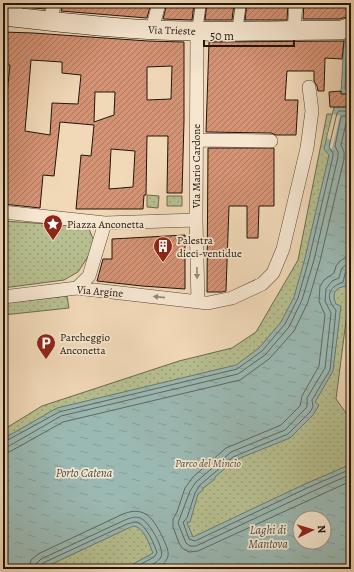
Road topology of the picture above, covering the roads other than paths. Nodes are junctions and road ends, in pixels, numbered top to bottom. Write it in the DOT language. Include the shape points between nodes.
graph roads {
  1 [pos="55,3"];
  2 [pos="158,3"];
  3 [pos="201,3"];
  4 [pos="241,3"];
  5 [pos="296,3"];
  6 [pos="11,12"];
  7 [pos="49,22"];
  8 [pos="152,30"];
  9 [pos="294,30"];
  10 [pos="348,30"];
  11 [pos="197,32"];
  12 [pos="237,32"];
  13 [pos="309,87"];
  14 [pos="197,140"];
  15 [pos="271,141"];
  16 [pos="3,212"];
  17 [pos="196,220"];
  18 [pos="105,223"];
  19 [pos="77,288"];
  20 [pos="3,297"];
  21 [pos="198,301"];
  1 -- 7 [label="street"];
  2 -- 8 [label="street"];
  3 -- 11 [label="street"];
  4 -- 12 [label="street"];
  5 -- 9 [label="street"];
  6 -- 7 [label="main road, Via Trieste"];
  7 -- 8 [label="main road, Via Trieste"];
  8 -- 11 [label="main road, Via Trieste"];
  9 -- 10 [label="main road, Via Trieste"];
  9 -- 12 [label="main road, Via Trieste"];
  11 -- 12 [label="main road, Via Trieste"];
  11 -- 14 [label="street, Via Mario Cardone"];
  13 -- 21 [label="street, Via Argine" via="312,111 307,148 283,249 273,273 262,284 232,298 208,303"];
  14 -- 15 [label="street"];
  14 -- 17 [label="street, Via Mario Cardone"];
  16 -- 18 [label="street"];
  17 -- 18 [label="street"];
  17 -- 21 [label="street, Via Mario Cardone, one-way"];
  18 -- 19 [label="street" via="89,276"];
  19 -- 20 [label="street, Via Argine"];
  21 -- 19 [label="street, Via Argine, one-way"];
}
